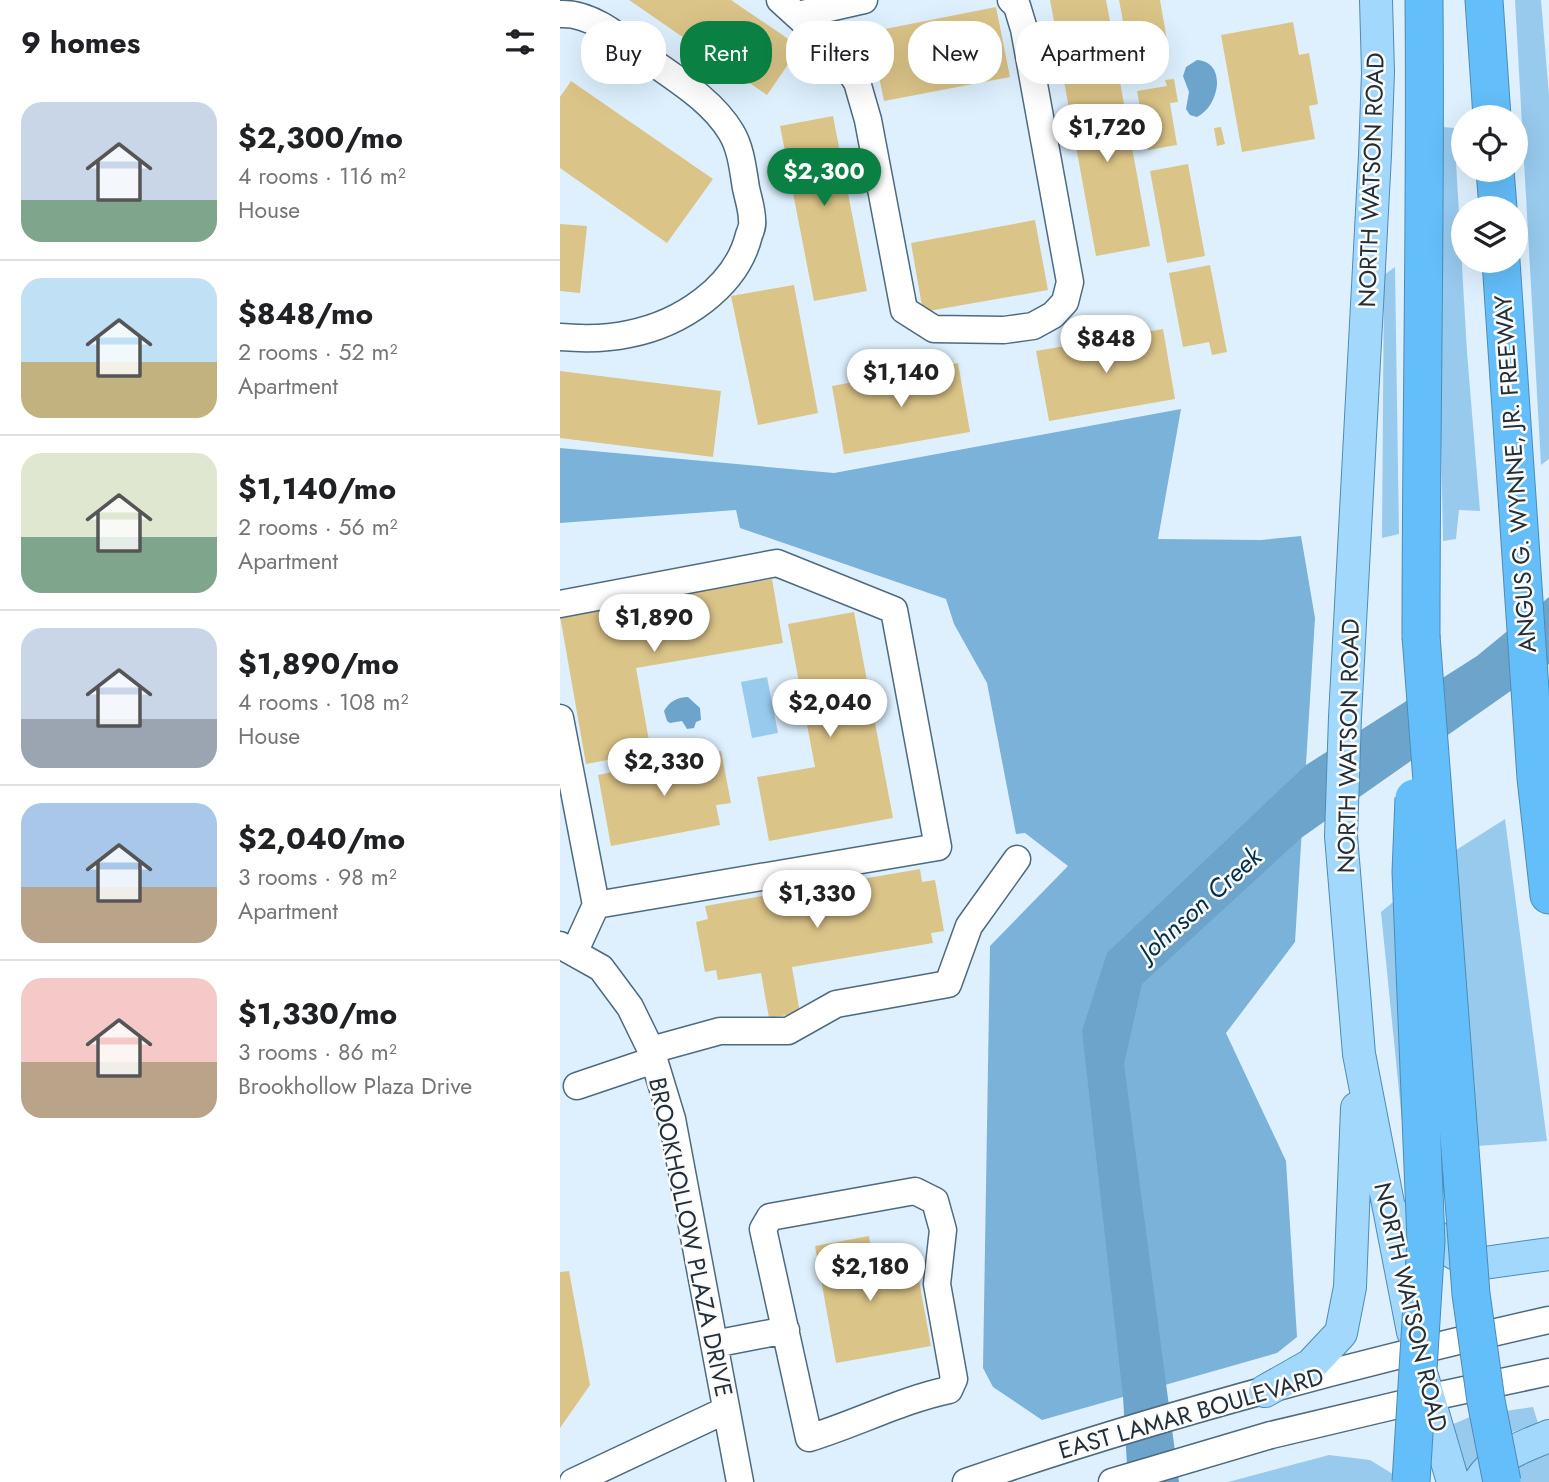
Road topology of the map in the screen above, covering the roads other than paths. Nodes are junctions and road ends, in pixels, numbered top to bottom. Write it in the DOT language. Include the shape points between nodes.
graph roads {
  1 [pos="864,0"];
  2 [pos="1011,0"];
  3 [pos="1376,0"];
  4 [pos="1424,0"];
  5 [pos="1484,0"];
  6 [pos="789,8"];
  7 [pos="560,14"];
  8 [pos="1491,105"];
  9 [pos="1502,273"];
  10 [pos="560,337"];
  11 [pos="560,604"];
  12 [pos="1421,636"];
  13 [pos="560,718"];
  14 [pos="1017,859"];
  15 [pos="1549,895"];
  16 [pos="596,905"];
  17 [pos="567,949"];
  18 [pos="1359,1054"];
  19 [pos="653,1055"];
  20 [pos="577,1086"];
  21 [pos="1380,1165"];
  22 [pos="1549,1254"];
  23 [pos="1549,1320"];
  24 [pos="786,1330"];
  25 [pos="714,1344"];
  26 [pos="1417,1349"];
  27 [pos="1549,1372"];
  28 [pos="1265,1391"];
  29 [pos="1427,1398"];
  30 [pos="726,1410"];
  31 [pos="1549,1436"];
  32 [pos="573,1482"];
  33 [pos="740,1482"];
  34 [pos="966,1482"];
  35 [pos="1112,1482"];
  36 [pos="1411,1482"];
  37 [pos="1453,1482"];
  38 [pos="1479,1482"];
  39 [pos="1502,1482"];
  1 -- 6 [label="street"];
  2 -- 6 [label="street" via="1024,29 1070,282 1065,302 1052,315 1033,326 1004,330 934,328 904,310 857,82 836,51"];
  3 -- 18 [label="main road, NORTH WATSON ROAD" via="1375,155 1341,836"];
  4 -- 12 [label="highway"];
  5 -- 8 [label="highway"];
  7 -- 10 [label="street" via="586,19 616,35 708,104 732,133 753,222 745,252 729,277 701,303 661,325 628,335"];
  9 -- 15 [label="highway, ANGUS G. WYNNE, JR. FREEWAY" via="1536,778"];
  11 -- 16 [label="street" via="777,563 894,610 938,847"];
  12 -- 36 [label="highway, bridge" via="1411,872 1426,1241"];
  12 -- 39 [label="highway, bridge" via="1471,1294"];
  13 -- 16 [label="street"];
  14 -- 19 [label="street" via="969,926 948,984 836,1004 788,1031 720,1031"];
  16 -- 17 [label="street"];
  17 -- 19 [label="street, BROOKHOLLOW PLAZA DRIVE" via="605,974 630,1007"];
  18 -- 21 [label="main road, NORTH WATSON ROAD"];
  18 -- 28 [label="main road" via="1350,1287 1341,1333 1311,1365"];
  19 -- 20 [label="street"];
  19 -- 25 [label="street, BROOKHOLLOW PLAZA DRIVE" via="672,1119"];
  21 -- 22 [label="main road" via="1415,1220 1454,1253 1484,1262"];
  21 -- 26 [label="main road, NORTH WATSON ROAD"];
  23 -- 26 [label="street, EAST LAMAR BOULEVARD"];
  24 -- 24 [label="street" via="763,1228 770,1217 915,1191 935,1201 943,1230 937,1284 954,1379 949,1390 809,1437"];
  24 -- 25 [label="street"];
  25 -- 30 [label="street, BROOKHOLLOW PLAZA DRIVE"];
  26 -- 28 [label="street, EAST LAMAR BOULEVARD"];
  26 -- 29 [label="main road, NORTH WATSON ROAD"];
  27 -- 29 [label="street, EAST LAMAR BOULEVARD"];
  28 -- 34 [label="street, EAST LAMAR BOULEVARD" via="1059,1450"];
  29 -- 35 [label="street, EAST LAMAR BOULEVARD" via="1271,1435"];
  29 -- 37 [label="main road, NORTH WATSON ROAD"];
  30 -- 32 [label="street"];
  30 -- 33 [label="street, BROOKHOLLOW PLAZA DRIVE"];
  31 -- 38 [label="main road" via="1490,1465"];
}
